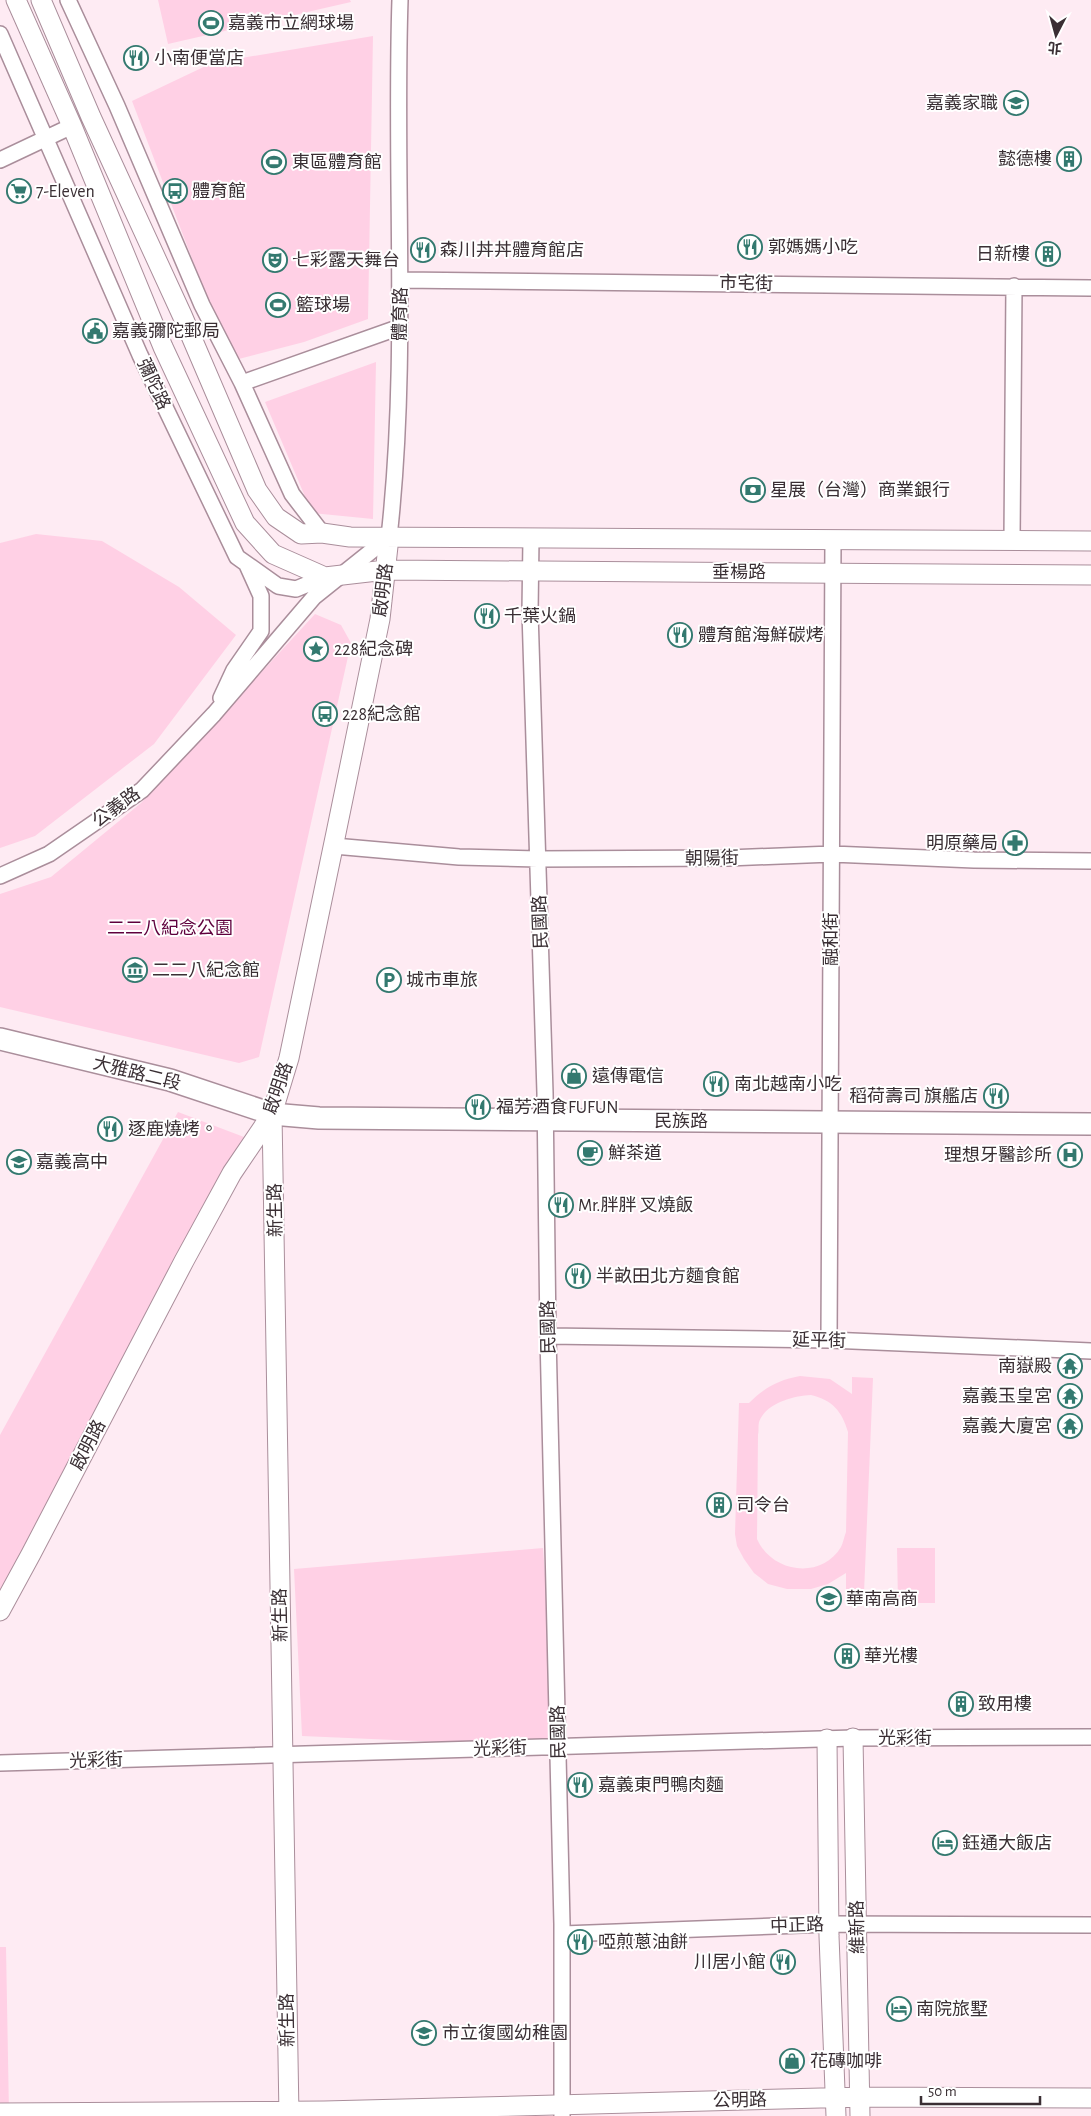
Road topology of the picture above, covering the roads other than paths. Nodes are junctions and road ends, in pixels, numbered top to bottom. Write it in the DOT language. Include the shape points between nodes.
graph roads {
  1 [pos="16,0"];
  2 [pos="41,0"];
  3 [pos="68,0"];
  4 [pos="400,0"];
  5 [pos="0,34"];
  6 [pos="72,126"];
  7 [pos="46,139"];
  8 [pos="0,160"];
  9 [pos="401,280"];
  10 [pos="1014,286"];
  11 [pos="1091,288"];
  12 [pos="400,327"];
  13 [pos="242,384"];
  14 [pos="322,533"];
  15 [pos="389,537"];
  16 [pos="532,538"];
  17 [pos="833,539"];
  18 [pos="1012,540"];
  19 [pos="1091,541"];
  20 [pos="247,564"];
  21 [pos="386,570"];
  22 [pos="531,571"];
  23 [pos="833,573"];
  24 [pos="333,575"];
  25 [pos="1091,575"];
  26 [pos="214,714"];
  27 [pos="334,846"];
  28 [pos="832,854"];
  29 [pos="538,859"];
  30 [pos="1091,861"];
  31 [pos="0,876"];
  32 [pos="0,1039"];
  33 [pos="272,1114"];
  34 [pos="544,1120"];
  35 [pos="830,1122"];
  36 [pos="1091,1124"];
  37 [pos="548,1336"];
  38 [pos="829,1340"];
  39 [pos="1091,1351"];
  40 [pos="0,1611"];
  41 [pos="1091,1737"];
  42 [pos="853,1738"];
  43 [pos="827,1739"];
  44 [pos="558,1746"];
  45 [pos="282,1754"];
  46 [pos="0,1763"];
  47 [pos="829,1924"];
  48 [pos="857,1924"];
  49 [pos="1091,1925"];
  50 [pos="562,1934"];
  51 [pos="860,2097"];
  52 [pos="1091,2098"];
  53 [pos="836,2107"];
  54 [pos="562,2110"];
  55 [pos="0,2113"];
  56 [pos="289,2114"];
  57 [pos="860,2116"];
  1 -- 6 [label="street, 彌陀路"];
  2 -- 14 [label="street" via="257,490 276,517 301,534"];
  3 -- 13 [label="street" via="202,305"];
  4 -- 9 [label="street, 體育路"];
  5 -- 7 [label="street, 彌陀路"];
  6 -- 7 [label="street"];
  6 -- 24 [label="street, 彌陀路" via="162,347 245,523 273,554"];
  7 -- 8 [label="street"];
  7 -- 20 [label="street, 彌陀路" via="140,356 237,557"];
  9 -- 10 [label="street, 市宅街"];
  9 -- 12 [label="street, 體育路"];
  10 -- 11 [label="street, 市宅街"];
  10 -- 18 [label="street"];
  12 -- 13 [label="street"];
  12 -- 15 [label="street, 體育路" via="394,490"];
  13 -- 14 [label="street" via="292,494"];
  14 -- 15 [label="street"];
  15 -- 16 [label="street, 垂楊路"];
  15 -- 21 [label="street, 啟明路"];
  15 -- 24 [label="street, 公義路"];
  16 -- 17 [label="street, 垂楊路"];
  16 -- 22 [label="street, 民國路"];
  17 -- 18 [label="street, 垂楊路"];
  17 -- 23 [label="street, 融和街"];
  18 -- 19 [label="street, 垂楊路"];
  20 -- 24 [label="street, 彌陀路" via="278,586 296,589"];
  20 -- 26 [label="street, 公義路" via="261,596 261,630 234,670"];
  21 -- 22 [label="street, 垂楊路"];
  21 -- 24 [label="street, 彌陀路"];
  21 -- 27 [label="street, 啟明路" via="380,619"];
  22 -- 23 [label="street, 垂楊路"];
  22 -- 29 [label="street, 民國路"];
  23 -- 25 [label="street, 垂楊路"];
  23 -- 28 [label="street, 融和街"];
  24 -- 26 [label="street, 公義路"];
  26 -- 31 [label="street, 公義路" via="142,790 49,854"];
  27 -- 29 [label="street, 朝陽街" via="459,857"];
  27 -- 33 [label="street, 啟明路" via="289,1058"];
  28 -- 29 [label="street, 朝陽街"];
  28 -- 30 [label="street, 朝陽街"];
  28 -- 35 [label="street, 融和街"];
  29 -- 34 [label="street, 民國路"];
  32 -- 33 [label="main road, 大雅路二段" via="170,1080"];
  33 -- 34 [label="main road, 民族路" via="319,1118"];
  33 -- 40 [label="street, 啟明路" via="232,1173 201,1229"];
  33 -- 45 [label="street, 新生路"];
  34 -- 35 [label="main road, 民族路"];
  34 -- 37 [label="street, 民國路"];
  35 -- 36 [label="main road, 民族路"];
  35 -- 38 [label="street, 融和街"];
  37 -- 38 [label="street, 延平街"];
  37 -- 44 [label="street, 民國路"];
  38 -- 39 [label="street, 延平街"];
  41 -- 42 [label="street, 光彩街"];
  42 -- 43 [label="street, 光彩街"];
  42 -- 48 [label="street, 維新路"];
  43 -- 44 [label="street, 光彩街"];
  43 -- 47 [label="street, 維新路"];
  44 -- 45 [label="street, 光彩街"];
  44 -- 50 [label="street, 民國路"];
  45 -- 46 [label="street, 光彩街"];
  45 -- 56 [label="street, 新生路"];
  47 -- 48 [label="street, 中正路"];
  47 -- 50 [label="street, 中正路"];
  47 -- 53 [label="street, 維新路"];
  48 -- 49 [label="street, 中正路"];
  48 -- 51 [label="street, 維新路"];
  50 -- 54 [label="street, 民國路"];
  51 -- 52 [label="street, 公明路"];
  51 -- 53 [label="street, 公明路"];
  51 -- 57 [label="street, 維新路"];
  53 -- 54 [label="street, 公明路"];
  54 -- 56 [label="street, 公明路"];
  55 -- 56 [label="street, 公明路"];
}
